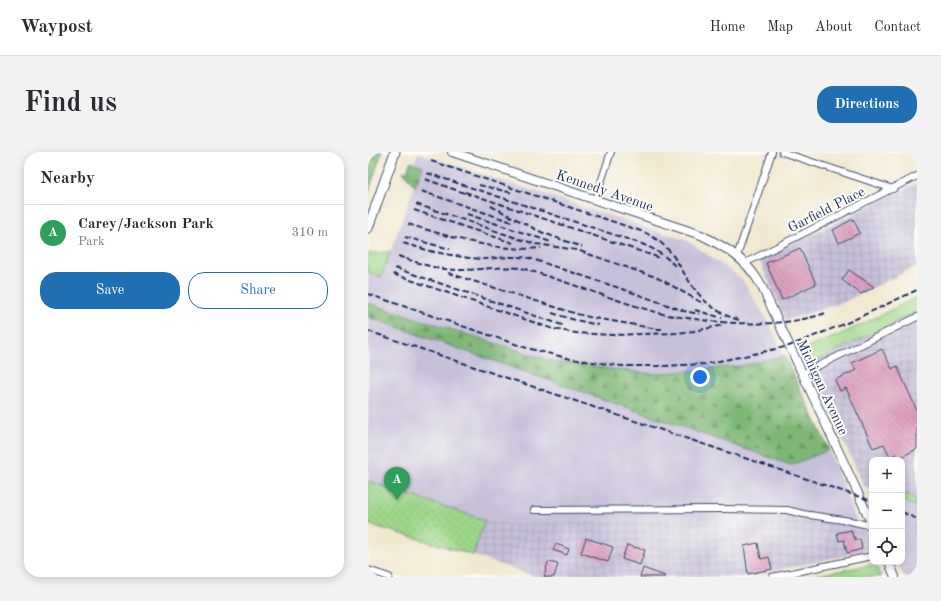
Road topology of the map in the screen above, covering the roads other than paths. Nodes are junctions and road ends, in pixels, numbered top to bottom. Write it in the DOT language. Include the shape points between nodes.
graph roads {
  1 [pos="396,152"];
  2 [pos="452,152"];
  3 [pos="611,152"];
  4 [pos="772,152"];
  5 [pos="782,152"];
  6 [pos="917,176"];
  7 [pos="893,189"];
  8 [pos="595,200"];
  9 [pos="368,228"];
  10 [pos="737,256"];
  11 [pos="745,263"];
  12 [pos="917,317"];
  13 [pos="802,374"];
  14 [pos="534,510"];
  15 [pos="869,519"];
  16 [pos="869,525"];
  17 [pos="869,557"];
  18 [pos="890,565"];
  19 [pos="368,570"];
  20 [pos="803,570"];
  21 [pos="389,577"];
  22 [pos="772,577"];
  23 [pos="800,577"];
  24 [pos="895,577"];
  1 -- 9 [label="main road"];
  2 -- 8 [label="main road, Kennedy Avenue"];
  3 -- 8 [label="street"];
  4 -- 10 [label="street"];
  5 -- 7 [label="street"];
  6 -- 7 [label="street, Garfield Place"];
  7 -- 11 [label="street, Garfield Place"];
  8 -- 10 [label="main road, Kennedy Avenue" via="701,235"];
  10 -- 11 [label="main road, Kennedy Avenue"];
  11 -- 13 [label="main road, Michigan Avenue" via="763,290"];
  12 -- 13 [label="street"];
  13 -- 15 [label="main road, Michigan Avenue"];
  14 -- 16 [label="street" via="787,510"];
  17 -- 20 [label="street"];
  18 -- 24 [label="main road"];
  19 -- 21 [label="street"];
  20 -- 22 [label="street"];
  20 -- 23 [label="street"];
}
